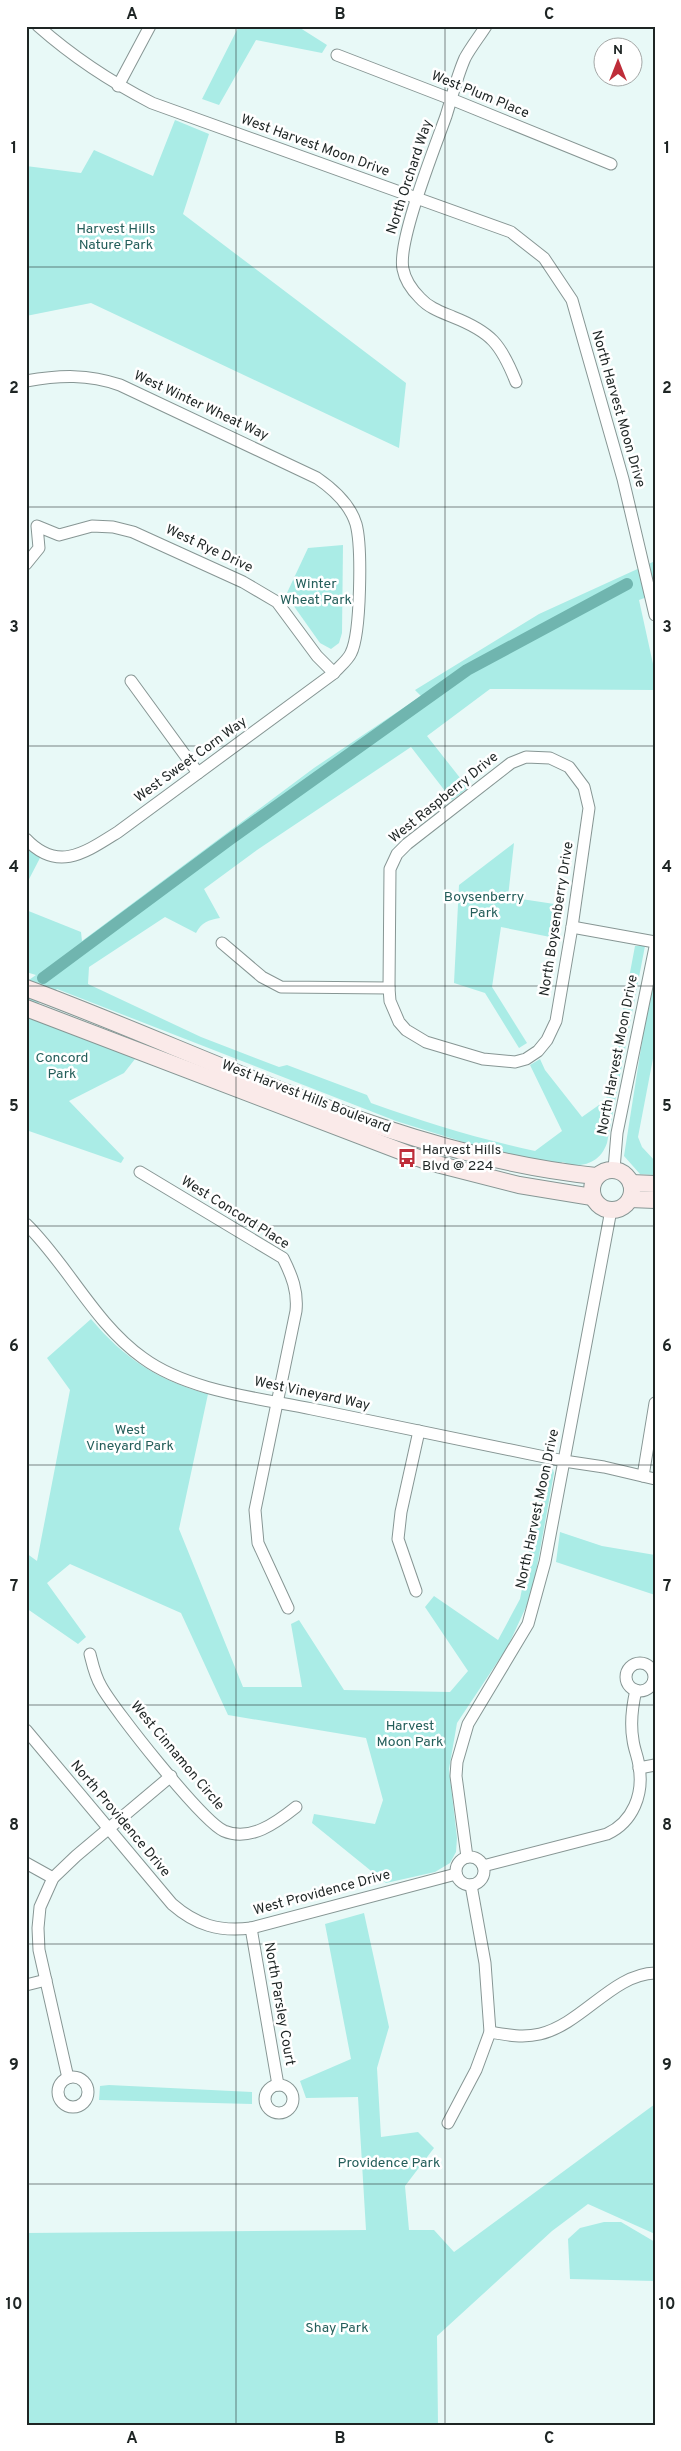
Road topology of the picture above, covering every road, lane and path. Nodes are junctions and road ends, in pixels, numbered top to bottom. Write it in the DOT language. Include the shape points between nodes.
graph roads {
  1 [pos="38,26"];
  2 [pos="150,26"];
  3 [pos="486,26"];
  4 [pos="337,55"];
  5 [pos="118,86"];
  6 [pos="451,99"];
  7 [pos="611,164"];
  8 [pos="418,199"];
  9 [pos="572,300"];
  10 [pos="26,381"];
  11 [pos="516,382"];
  12 [pos="26,564"];
  13 [pos="654,608"];
  14 [pos="334,673"];
  15 [pos="131,681"];
  16 [pos="198,773"];
  17 [pos="577,776"];
  18 [pos="26,839"];
  19 [pos="572,927"];
  20 [pos="655,942"];
  21 [pos="222,943"];
  22 [pos="655,947"];
  23 [pos="26,988"];
  24 [pos="389,988"];
  25 [pos="26,1008"];
  26 [pos="614,1169"];
  27 [pos="140,1172"];
  28 [pos="596,1176"];
  29 [pos="655,1184"];
  30 [pos="631,1191"];
  31 [pos="592,1197"];
  32 [pos="655,1200"];
  33 [pos="610,1210"];
  34 [pos="26,1224"];
  35 [pos="278,1402"];
  36 [pos="655,1403"];
  37 [pos="419,1431"];
  38 [pos="564,1461"];
  39 [pos="643,1476"];
  40 [pos="655,1479"];
  41 [pos="416,1591"];
  42 [pos="288,1608"];
  43 [pos="90,1654"];
  44 [pos="636,1690"];
  45 [pos="26,1730"];
  46 [pos="655,1765"];
  47 [pos="640,1768"];
  48 [pos="171,1776"];
  49 [pos="296,1807"];
  50 [pos="108,1829"];
  51 [pos="467,1857"];
  52 [pos="26,1863"];
  53 [pos="483,1866"];
  54 [pos="456,1874"];
  55 [pos="53,1878"];
  56 [pos="471,1885"];
  57 [pos="196,1922"];
  58 [pos="251,1928"];
  59 [pos="655,1973"];
  60 [pos="46,1980"];
  61 [pos="26,1984"];
  62 [pos="490,2032"];
  63 [pos="68,2078"];
  64 [pos="278,2084"];
  65 [pos="448,2123"];
  1 -- 5 [label="street, West Harvest Moon Drive"];
  2 -- 5 [label="street"];
  3 -- 6 [label="street, North Orchard Way" via="465,58"];
  4 -- 6 [label="street, West Plum Place"];
  5 -- 8 [label="street, West Harvest Moon Drive" via="152,103"];
  6 -- 7 [label="street, West Plum Place"];
  6 -- 8 [label="street, North Orchard Way"];
  8 -- 9 [label="street, West Harvest Moon Drive" via="511,232 544,258"];
  8 -- 11 [label="street, North Orchard Way" via="402,250 402,269 411,288 436,310 485,332 506,355"];
  9 -- 13 [label="street, North Harvest Moon Drive" via="623,479"];
  10 -- 14 [label="street, West Winter Wheat Way" via="68,375 88,376 120,385 317,478 336,493 347,506 358,533 358,629 351,653"];
  12 -- 14 [label="street, West Rye Drive" via="39,548 37,526 59,535 92,526 123,529 149,538 261,590 277,602 317,656"];
  14 -- 16 [label="street, West Sweet Corn Way"];
  15 -- 16 [label="street"];
  16 -- 18 [label="street, West Sweet Corn Way" via="83,855 72,858 50,855"];
  17 -- 19 [label="street, North Boysenberry Drive" via="587,793 589,808"];
  17 -- 24 [label="street, West Raspberry Drive" via="563,763 543,757 511,763 402,848 390,869"];
  19 -- 20 [label="street"];
  19 -- 24 [label="street, North Boysenberry Drive" via="554,1027 542,1048 526,1059 493,1061 426,1042 399,1022 390,1001"];
  21 -- 24 [label="street" via="262,977 281,987"];
  22 -- 26 [label="street, North Harvest Moon Drive" via="618,1133"];
  23 -- 28 [label="street, West Harvest Hills Boulevard" via="360,1119 459,1150 529,1166"];
  25 -- 31 [label="street, West Harvest Hills Boulevard" via="429,1162 519,1185"];
  26 -- 28 [label="street" via="604,1170"];
  26 -- 30 [label="street" via="627,1176"];
  27 -- 35 [label="street, West Concord Place" via="284,1258 298,1294"];
  28 -- 31 [label="street" via="592,1183"];
  29 -- 30 [label="street"];
  30 -- 32 [label="street"];
  30 -- 33 [label="street" via="618,1209"];
  31 -- 33 [label="street" via="596,1204"];
  33 -- 38 [label="street, North Harvest Moon Drive"];
  34 -- 35 [label="street, West Vineyard Way" via="51,1250 103,1320 142,1357 188,1381"];
  35 -- 37 [label="street, West Vineyard Way"];
  35 -- 42 [label="street" via="255,1510 255,1524 258,1543"];
  36 -- 39 [label="street"];
  37 -- 38 [label="street, West Vineyard Way"];
  37 -- 41 [label="street" via="398,1539"];
  38 -- 39 [label="street, West Vineyard Way"];
  38 -- 51 [label="street, North Harvest Moon Drive" via="545,1562 528,1624 468,1724 457,1762"];
  39 -- 40 [label="street, West Vineyard Way"];
  43 -- 48 [label="street, West Cinnamon Circle" via="94,1674 101,1687"];
  44 -- 47 [label="street" via="632,1708 633,1740"];
  45 -- 50 [label="street, North Providence Drive"];
  46 -- 47 [label="street"];
  47 -- 53 [label="street" via="639,1794 633,1811 616,1830"];
  48 -- 49 [label="street, West Cinnamon Circle" via="199,1810 224,1831 248,1833 263,1830"];
  48 -- 50 [label="street"];
  50 -- 55 [label="street"];
  50 -- 57 [label="street, North Providence Drive" via="172,1904"];
  51 -- 53 [label="street" via="475,1858"];
  51 -- 54 [label="street" via="459,1861"];
  52 -- 55 [label="street"];
  53 -- 56 [label="street" via="482,1878"];
  54 -- 56 [label="street" via="460,1881"];
  54 -- 58 [label="street, West Providence Drive"];
  55 -- 60 [label="street" via="40,1906 38,1922 39,1950"];
  56 -- 62 [label="street" via="485,1963"];
  57 -- 58 [label="street, West Providence Drive" via="218,1928"];
  58 -- 64 [label="street, North Parsley Court"];
  59 -- 62 [label="street" via="642,1973 626,1981 574,2018 541,2034 520,2036"];
  60 -- 61 [label="street"];
  60 -- 63 [label="street"];
  62 -- 65 [label="street" via="476,2070"];
}
